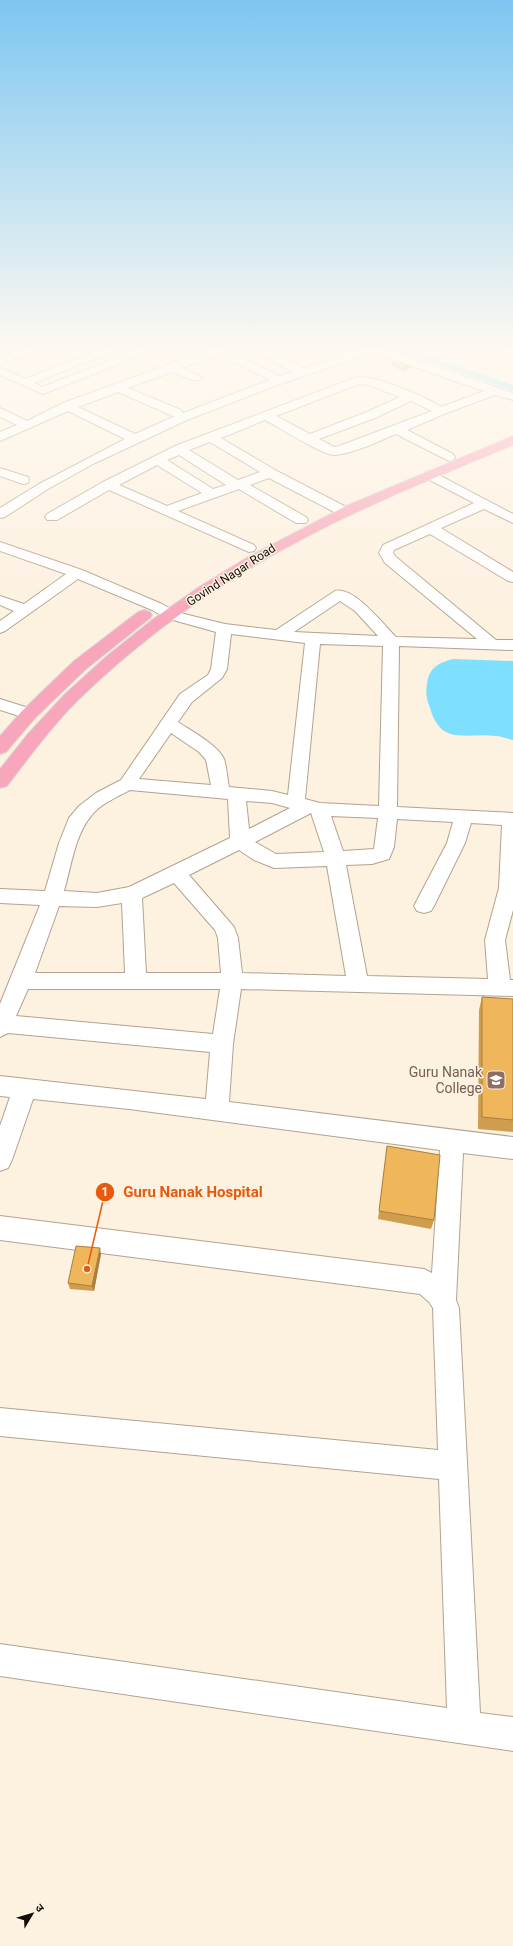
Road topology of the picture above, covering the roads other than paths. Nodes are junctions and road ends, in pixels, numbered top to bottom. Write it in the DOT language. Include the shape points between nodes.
graph roads {
  1 [pos="135,439"];
  2 [pos="206,439"];
  3 [pos="214,439"];
  4 [pos="309,439"];
  5 [pos="372,439"];
  6 [pos="414,439"];
  7 [pos="494,439"];
  8 [pos="513,440"];
  9 [pos="179,449"];
  10 [pos="449,457"];
  11 [pos="157,460"];
  12 [pos="0,472"];
  13 [pos="270,473"];
  14 [pos="432,475"];
  15 [pos="23,480"];
  16 [pos="238,484"];
  17 [pos="108,485"];
  18 [pos="212,494"];
  19 [pos="484,503"];
  20 [pos="331,505"];
  21 [pos="166,511"];
  22 [pos="344,512"];
  23 [pos="0,514"];
  24 [pos="52,517"];
  25 [pos="513,519"];
  26 [pos="302,520"];
  27 [pos="431,528"];
  28 [pos="0,546"];
  29 [pos="250,548"];
  30 [pos="77,573"];
  31 [pos="513,578"];
  32 [pos="0,600"];
  33 [pos="157,607"];
  34 [pos="25,610"];
  35 [pos="171,615"];
  36 [pos="0,628"];
  37 [pos="224,629"];
  38 [pos="279,635"];
  39 [pos="313,639"];
  40 [pos="391,642"];
  41 [pos="492,644"];
  42 [pos="513,644"];
  43 [pos="0,704"];
  44 [pos="29,714"];
  45 [pos="168,723"];
  46 [pos="0,748"];
  47 [pos="0,782"];
  48 [pos="127,784"];
  49 [pos="229,794"];
  50 [pos="308,806"];
  51 [pos="388,813"];
  52 [pos="464,816"];
  53 [pos="512,819"];
  54 [pos="240,841"];
  55 [pos="335,858"];
  56 [pos="176,873"];
  57 [pos="132,894"];
  58 [pos="0,896"];
  59 [pos="52,899"];
  60 [pos="424,906"];
  61 [pos="508,910"];
  62 [pos="21,981"];
  63 [pos="136,981"];
  64 [pos="232,981"];
  65 [pos="358,985"];
  66 [pos="506,989"];
  67 [pos="1,1026"];
  68 [pos="222,1044"];
  69 [pos="0,1086"];
  70 [pos="25,1088"];
  71 [pos="217,1109"];
  72 [pos="452,1141"];
  73 [pos="513,1148"];
  74 [pos="0,1160"];
  75 [pos="0,1228"];
  76 [pos="444,1298"];
  77 [pos="0,1422"];
  78 [pos="453,1466"];
  79 [pos="0,1660"];
  80 [pos="464,1727"];
  81 [pos="513,1734"];
  1 -- 23 [label="street" via="38,488"];
  2 -- 9 [label="street"];
  3 -- 13 [label="street"];
  4 -- 5 [label="street" via="333,451"];
  6 -- 10 [label="street"];
  7 -- 10 [label="main road, Govind Nagar Road"];
  8 -- 14 [label="main road, Govind Nagar Road"];
  9 -- 11 [label="street"];
  9 -- 16 [label="street"];
  10 -- 20 [label="main road, Govind Nagar Road"];
  11 -- 17 [label="street"];
  11 -- 18 [label="street"];
  12 -- 15 [label="street"];
  13 -- 16 [label="street"];
  13 -- 20 [label="street"];
  14 -- 19 [label="street"];
  14 -- 22 [label="main road, Govind Nagar Road"];
  16 -- 18 [label="street"];
  16 -- 26 [label="street"];
  17 -- 21 [label="street"];
  17 -- 24 [label="street"];
  18 -- 21 [label="street"];
  19 -- 25 [label="street"];
  19 -- 27 [label="street"];
  20 -- 22 [label="street"];
  20 -- 26 [label="main road, Govind Nagar Road"];
  21 -- 29 [label="street"];
  22 -- 35 [label="main road, Govind Nagar Road" via="279,545 225,577"];
  26 -- 29 [label="main road, Govind Nagar Road"];
  27 -- 31 [label="street"];
  27 -- 41 [label="street" via="388,548 386,553 390,560"];
  28 -- 30 [label="street"];
  29 -- 33 [label="main road, Govind Nagar Road" via="211,570"];
  30 -- 33 [label="street"];
  30 -- 34 [label="street"];
  32 -- 34 [label="street"];
  33 -- 35 [label="street"];
  33 -- 44 [label="main road, Govind Nagar Road" via="80,665"];
  34 -- 36 [label="street"];
  35 -- 37 [label="street"];
  35 -- 47 [label="main road, Govind Nagar Road" via="155,624 107,665 50,719 18,756"];
  37 -- 38 [label="street"];
  37 -- 45 [label="street" via="219,669 214,678 186,698"];
  38 -- 39 [label="street"];
  38 -- 40 [label="street" via="340,594 360,608"];
  39 -- 40 [label="street"];
  39 -- 50 [label="street"];
  40 -- 41 [label="street"];
  40 -- 51 [label="street"];
  41 -- 42 [label="street"];
  43 -- 44 [label="street"];
  44 -- 46 [label="main road, Govind Nagar Road"];
  45 -- 48 [label="street"];
  45 -- 49 [label="street" via="201,745 216,759"];
  48 -- 49 [label="street"];
  48 -- 59 [label="street" via="102,797 85,810 76,823"];
  49 -- 50 [label="street" via="272,797"];
  49 -- 54 [label="street"];
  50 -- 51 [label="street"];
  50 -- 54 [label="street"];
  50 -- 55 [label="street"];
  51 -- 52 [label="street"];
  51 -- 55 [label="street" via="382,854 372,857"];
  52 -- 53 [label="street"];
  52 -- 60 [label="street" via="456,843"];
  53 -- 61 [label="street"];
  54 -- 55 [label="street" via="274,860"];
  54 -- 56 [label="street"];
  55 -- 65 [label="street"];
  56 -- 57 [label="street"];
  56 -- 64 [label="street" via="224,927 228,938"];
  57 -- 59 [label="street" via="97,900"];
  57 -- 63 [label="street"];
  58 -- 59 [label="street"];
  59 -- 62 [label="street"];
  61 -- 66 [label="street" via="495,940"];
  62 -- 63 [label="street"];
  62 -- 67 [label="street"];
  63 -- 64 [label="street"];
  64 -- 65 [label="street"];
  64 -- 68 [label="street"];
  65 -- 66 [label="street"];
  67 -- 68 [label="street"];
  68 -- 71 [label="street"];
  69 -- 70 [label="street"];
  70 -- 71 [label="street" via="169,1106"];
  70 -- 74 [label="street"];
  71 -- 72 [label="street"];
  72 -- 73 [label="street"];
  72 -- 76 [label="street"];
  75 -- 76 [label="street" via="424,1282 435,1288"];
  76 -- 78 [label="street"];
  77 -- 78 [label="street"];
  78 -- 80 [label="street"];
  79 -- 80 [label="street"];
  80 -- 81 [label="street"];
}
